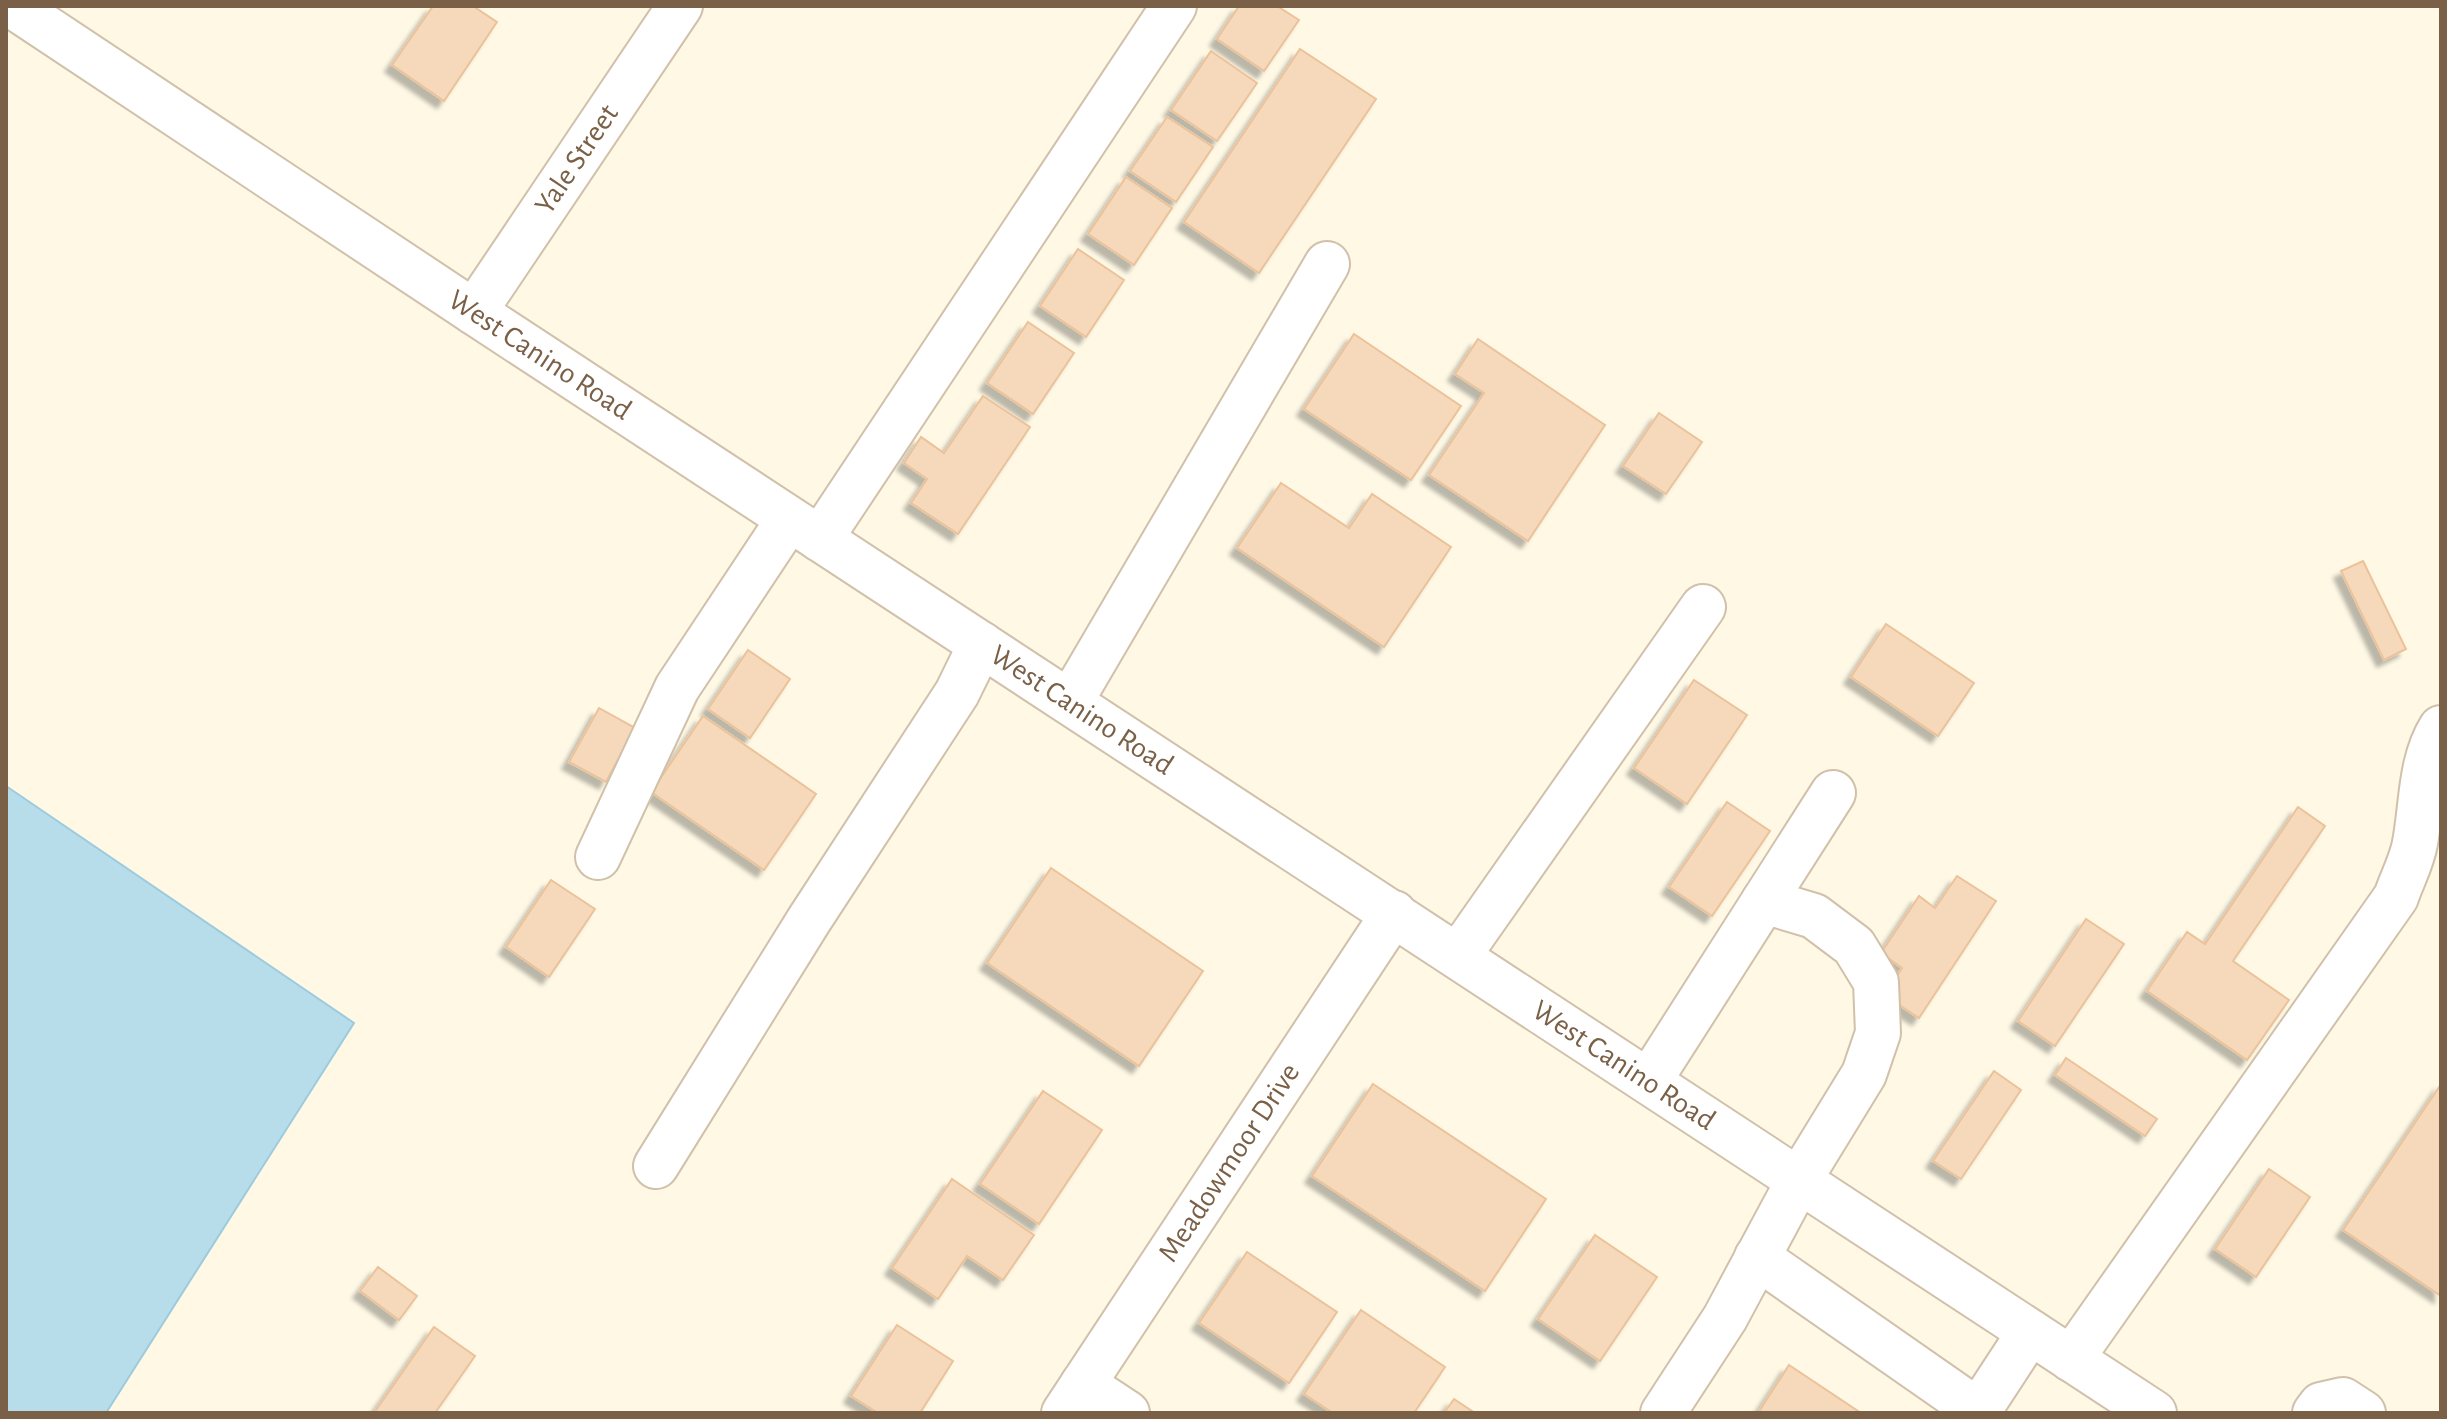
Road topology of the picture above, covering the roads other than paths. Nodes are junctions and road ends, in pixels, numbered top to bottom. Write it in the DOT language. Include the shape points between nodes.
graph roads {
  1 [pos="13,6"];
  2 [pos="680,6"];
  3 [pos="1174,6"];
  4 [pos="1327,264"];
  5 [pos="474,312"];
  6 [pos="804,529"];
  7 [pos="1703,607"];
  8 [pos="981,644"];
  9 [pos="1070,702"];
  10 [pos="2441,728"];
  11 [pos="1833,793"];
  12 [pos="598,857"];
  13 [pos="1764,901"];
  14 [pos="1394,913"];
  15 [pos="1458,956"];
  16 [pos="1649,1081"];
  17 [pos="656,1166"];
  18 [pos="1799,1180"];
  19 [pos="1757,1257"];
  20 [pos="2030,1332"];
  21 [pos="2071,1359"];
  22 [pos="1074,1399"];
  23 [pos="1977,1412"];
  24 [pos="1127,1413"];
  25 [pos="1663,1413"];
  26 [pos="2154,1413"];
  27 [pos="2315,1413"];
  28 [pos="2363,1413"];
  1 -- 5 [label="street, West Canino Road"];
  2 -- 5 [label="street, Yale Street"];
  3 -- 6 [label="street"];
  4 -- 9 [label="street"];
  5 -- 6 [label="street, West Canino Road"];
  6 -- 8 [label="street, West Canino Road"];
  6 -- 12 [label="street" via="677,688"];
  7 -- 15 [label="street"];
  8 -- 9 [label="street, West Canino Road"];
  8 -- 17 [label="street" via="957,693"];
  9 -- 14 [label="street, West Canino Road"];
  10 -- 21 [label="street" via="2425,771 2414,847 2396,897"];
  11 -- 13 [label="street"];
  13 -- 16 [label="street"];
  13 -- 18 [label="street" via="1814,916 1854,946 1876,982 1878,1033 1864,1074"];
  14 -- 15 [label="street, West Canino Road"];
  14 -- 22 [label="street, Meadowmoor Drive"];
  15 -- 16 [label="street, West Canino Road"];
  16 -- 18 [label="street, West Canino Road"];
  18 -- 19 [label="street"];
  18 -- 20 [label="street, West Canino Road"];
  19 -- 23 [label="street"];
  19 -- 25 [label="street" via="1725,1318"];
  20 -- 21 [label="street, West Canino Road"];
  20 -- 23 [label="street"];
  21 -- 26 [label="street, West Canino Road"];
  22 -- 24 [label="street"];
  27 -- 28 [label="street" via="2321,1405 2343,1400"];
}
